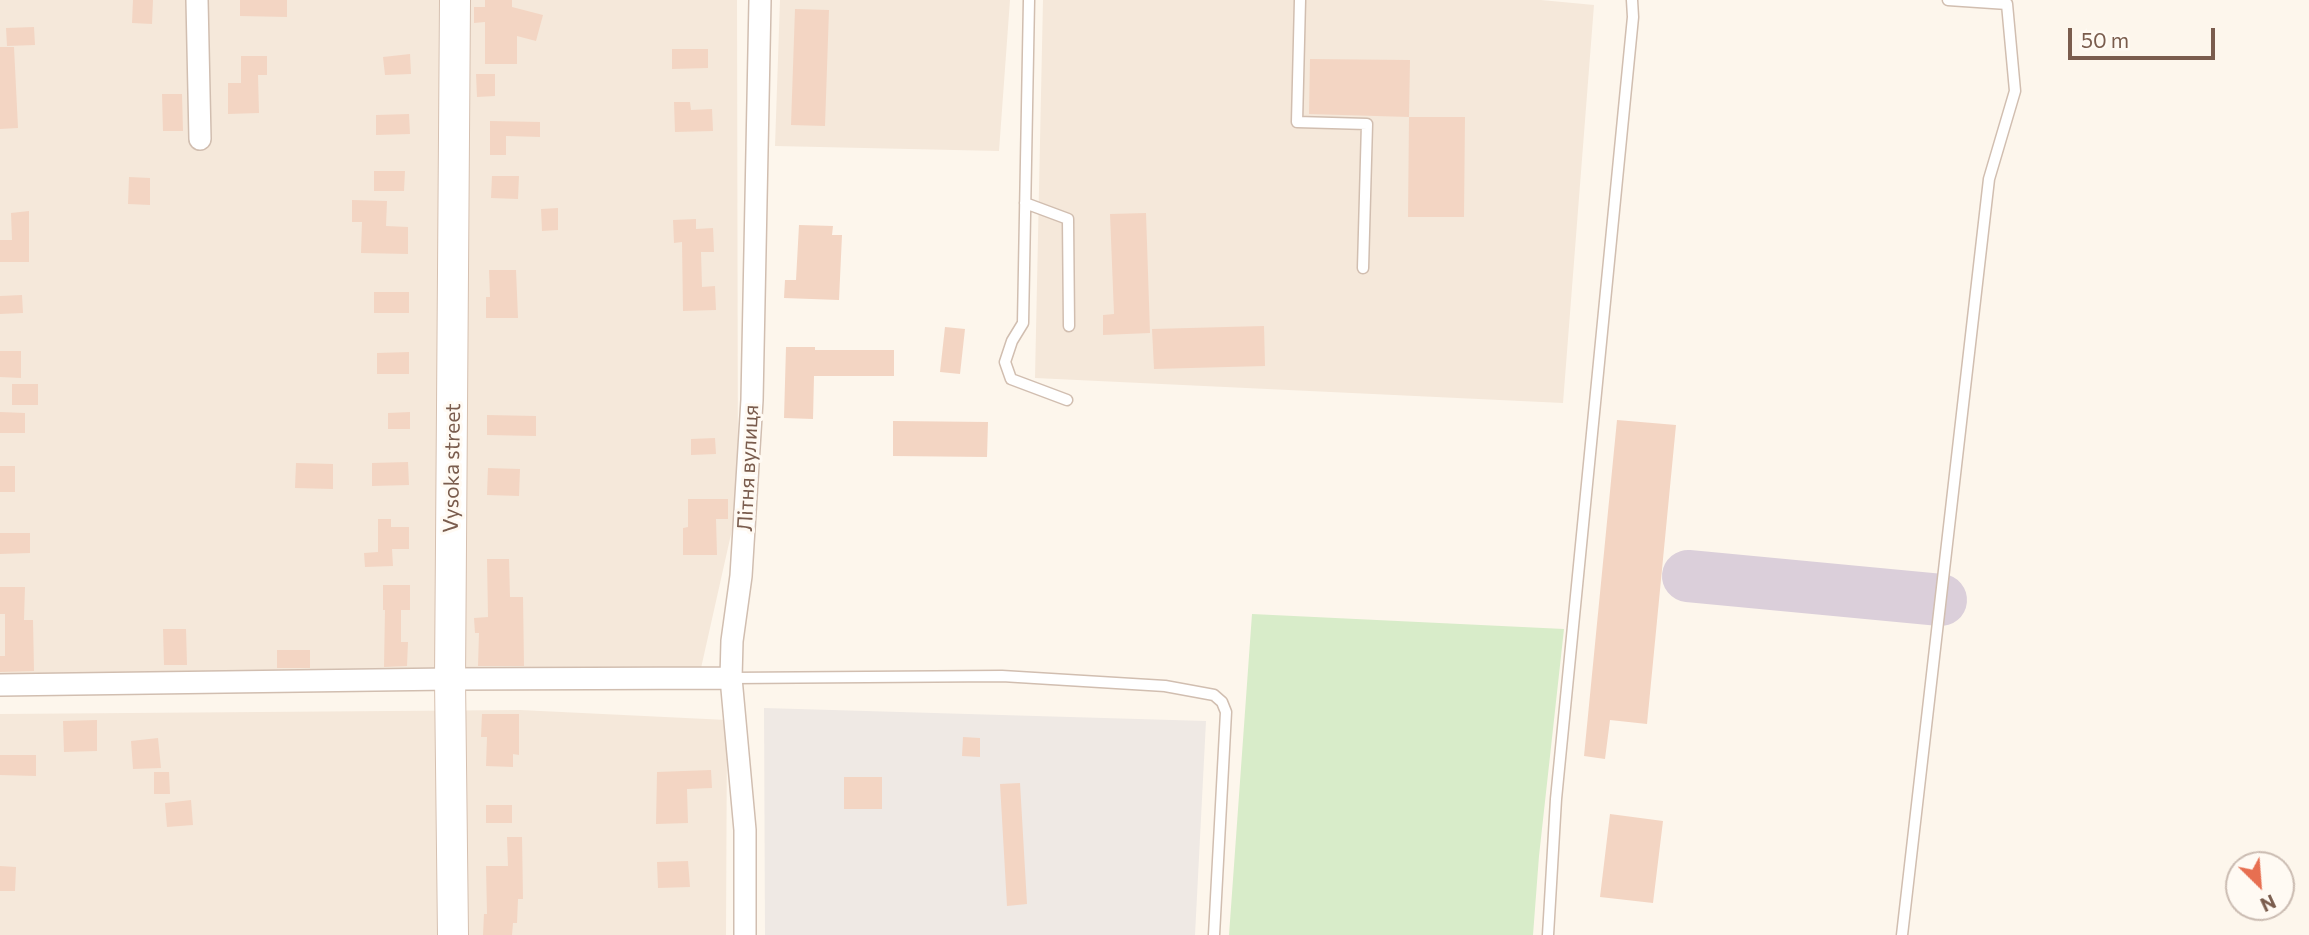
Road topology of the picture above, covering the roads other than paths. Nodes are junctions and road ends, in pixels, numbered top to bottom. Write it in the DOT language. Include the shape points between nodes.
graph roads {
  1 [pos="197,0"];
  2 [pos="455,0"];
  3 [pos="760,0"];
  4 [pos="1029,0"];
  5 [pos="1300,0"];
  6 [pos="1632,0"];
  7 [pos="1948,0"];
  8 [pos="200,139"];
  9 [pos="1026,203"];
  10 [pos="1363,268"];
  11 [pos="1069,326"];
  12 [pos="1067,400"];
  13 [pos="731,678"];
  14 [pos="450,679"];
  15 [pos="0,685"];
  16 [pos="453,935"];
  17 [pos="745,935"];
  18 [pos="1214,935"];
  19 [pos="1548,935"];
  20 [pos="1902,935"];
  1 -- 8 [label="street"];
  2 -- 14 [label="street, Vysoka street"];
  3 -- 13 [label="street, Літня вулиця" via="752,400"];
  4 -- 9 [label="lane"];
  5 -- 10 [label="lane" via="1297,122 1367,124"];
  6 -- 19 [label="lane" via="1556,799"];
  7 -- 20 [label="lane" via="2007,4 2015,91 1989,178"];
  9 -- 11 [label="lane" via="1068,219"];
  9 -- 12 [label="lane" via="1023,323 1005,362 1011,379"];
  13 -- 14 [label="street"];
  13 -- 17 [label="street, Літня вулиця" via="745,830"];
  13 -- 18 [label="lane" via="1003,676 1165,686 1214,695 1226,712"];
  14 -- 15 [label="street"];
  14 -- 16 [label="street, Vysoka street"];
}
